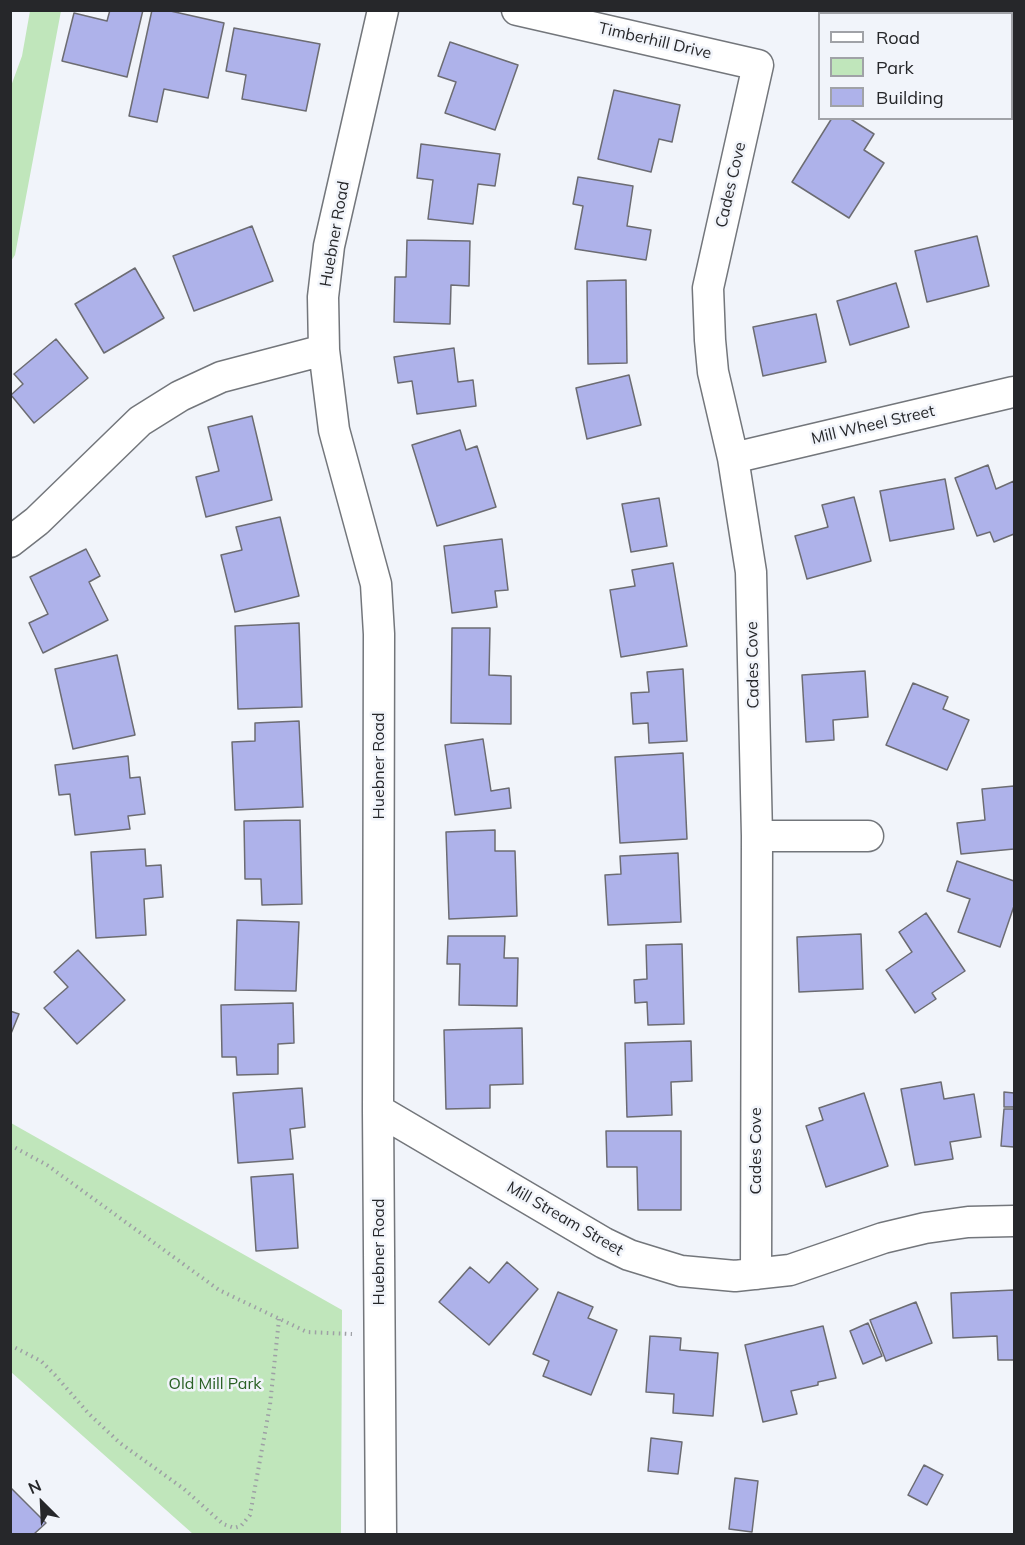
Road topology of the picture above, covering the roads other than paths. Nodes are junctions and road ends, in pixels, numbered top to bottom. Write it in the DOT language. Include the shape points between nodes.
graph roads {
  1 [pos="383,10"];
  2 [pos="518,10"];
  3 [pos="758,64"];
  4 [pos="324,350"];
  5 [pos="1013,392"];
  6 [pos="733,458"];
  7 [pos="10,542"];
  8 [pos="757,836"];
  9 [pos="868,836"];
  10 [pos="378,1110"];
  11 [pos="1014,1221"];
  12 [pos="756,1274"];
  13 [pos="381,1534"];
  1 -- 4 [label="street, Huebner Road" via="329,246 323,297"];
  2 -- 3 [label="street, Timberhill Drive"];
  3 -- 6 [label="street, Cades Cove" via="708,288 713,372"];
  4 -- 7 [label="street" via="221,377 180,396 140,421 37,521"];
  4 -- 10 [label="street, Huebner Road" via="334,430 376,584"];
  5 -- 6 [label="street, Mill Wheel Street"];
  6 -- 8 [label="street, Cades Cove" via="751,572"];
  8 -- 9 [label="street"];
  8 -- 12 [label="street, Cades Cove"];
  10 -- 12 [label="street, Mill Stream Street" via="629,1255 681,1271"];
  10 -- 13 [label="street, Huebner Road"];
  11 -- 12 [label="street, Mill Stream Street" via="925,1228 882,1238 790,1270"];
}
